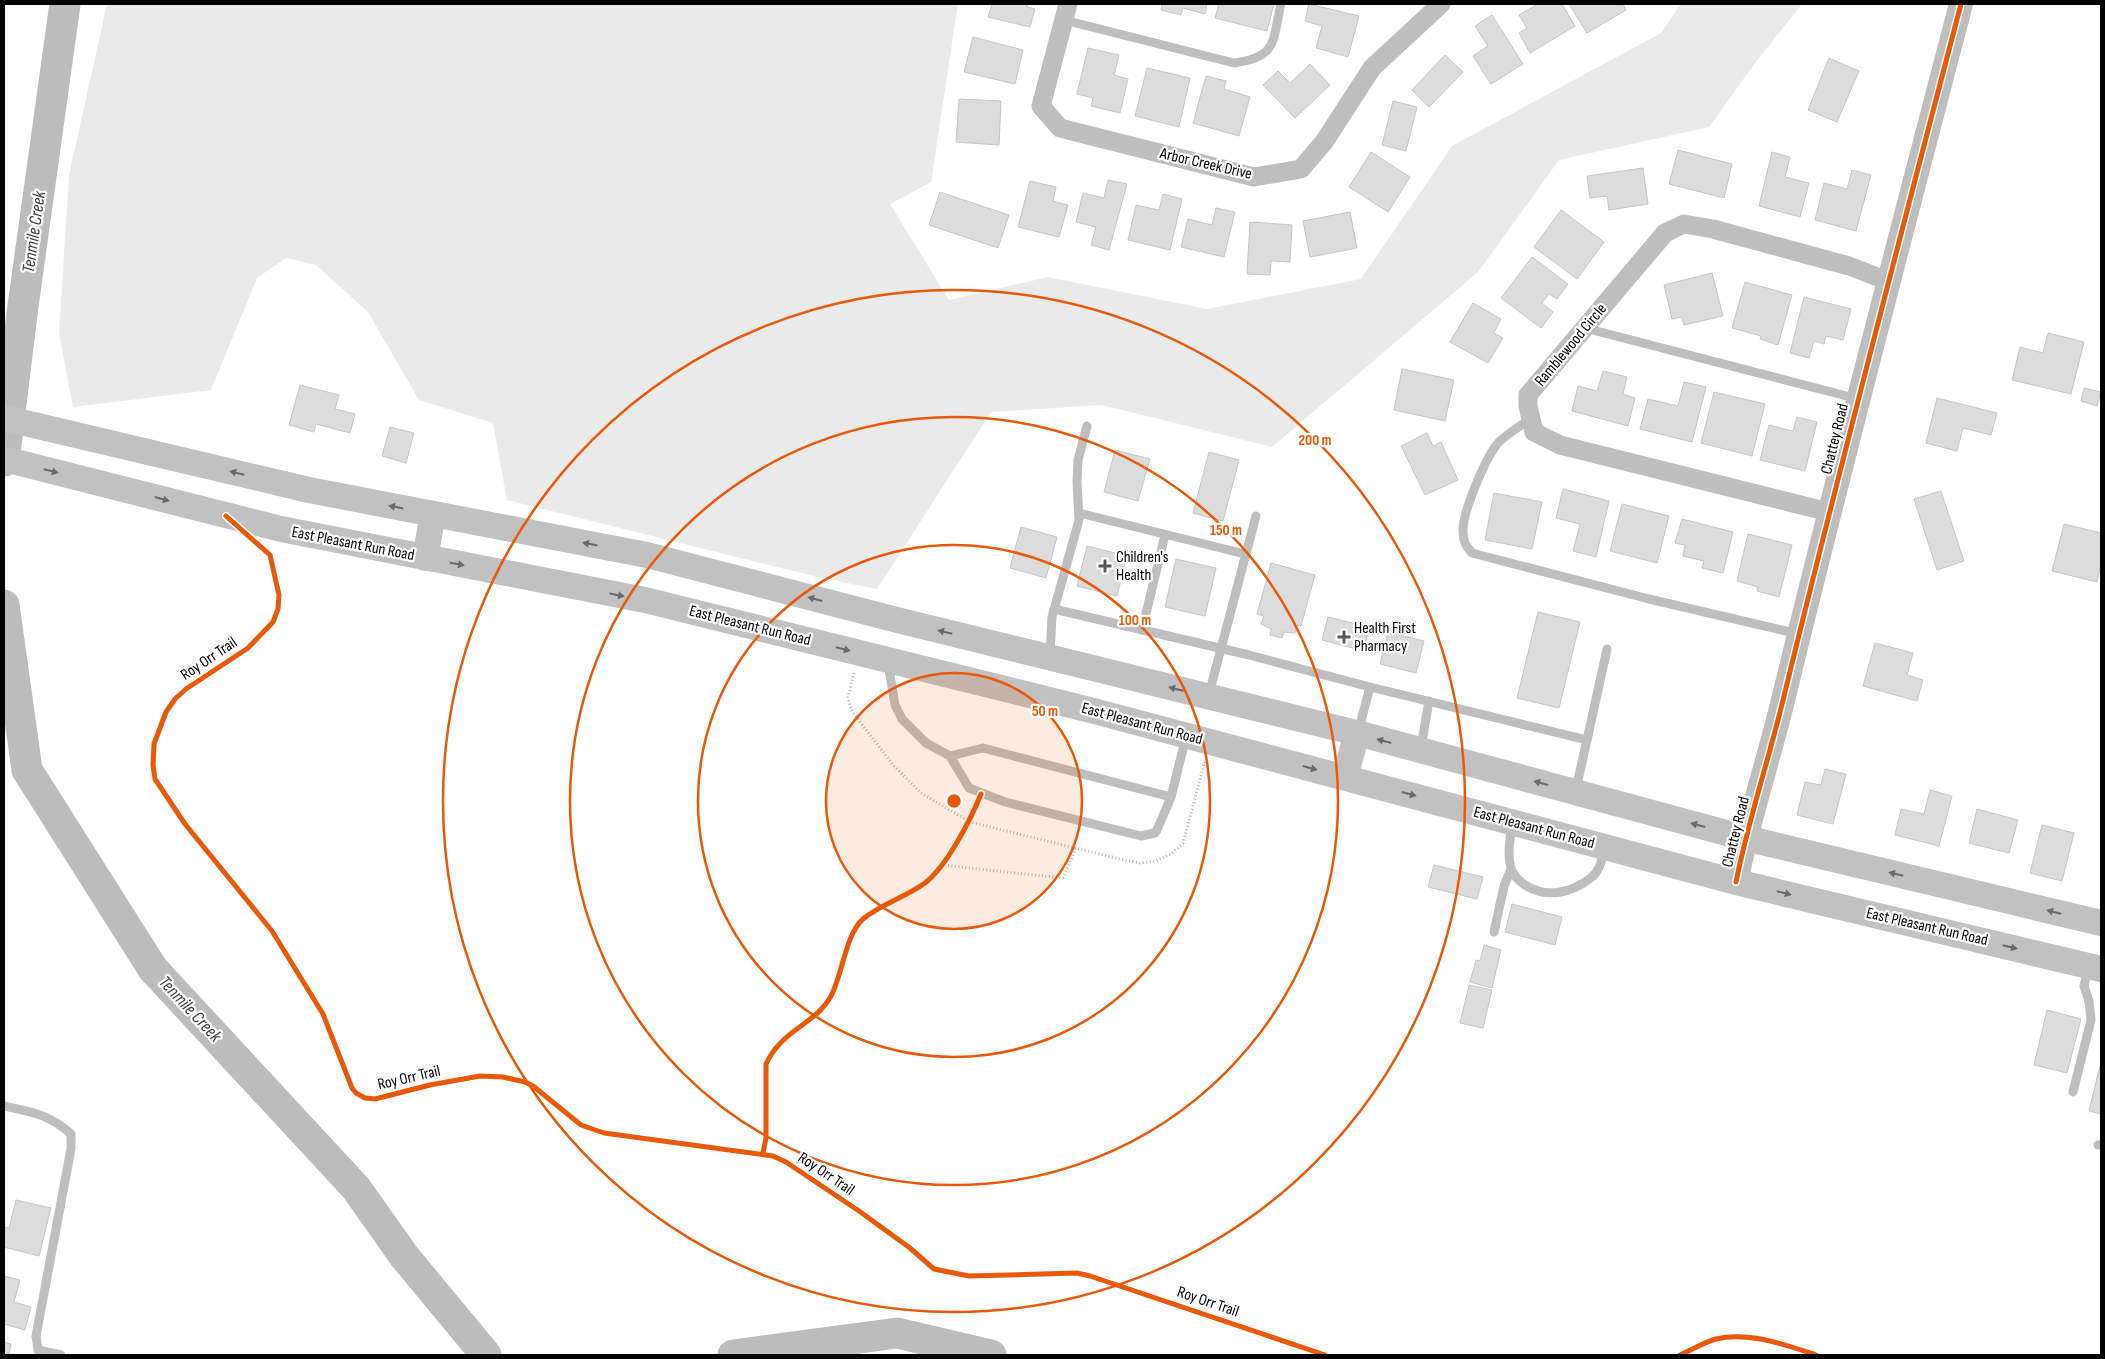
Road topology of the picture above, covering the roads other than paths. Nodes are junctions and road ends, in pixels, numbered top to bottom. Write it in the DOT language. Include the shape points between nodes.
graph roads {
  1 [pos="1281,4"];
  2 [pos="1961,4"];
  3 [pos="1436,5"];
  4 [pos="1066,12"];
  5 [pos="1888,281"];
  6 [pos="1585,328"];
  7 [pos="1858,399"];
  8 [pos="4,418"];
  9 [pos="1531,418"];
  10 [pos="1087,426"];
  11 [pos="4,459"];
  12 [pos="1829,512"];
  13 [pos="1078,513"];
  14 [pos="433,514"];
  15 [pos="1256,516"];
  16 [pos="1166,535"];
  17 [pos="1245,554"];
  18 [pos="425,558"];
  19 [pos="1054,608"];
  20 [pos="896,620"];
  21 [pos="1142,630"];
  22 [pos="1799,634"];
  23 [pos="1607,649"];
  24 [pos="1220,650"];
  25 [pos="1049,658"];
  26 [pos="887,660"];
  27 [pos="1370,687"];
  28 [pos="1209,697"];
  29 [pos="1430,701"];
  30 [pos="1357,733"];
  31 [pos="1186,736"];
  32 [pos="1587,740"];
  33 [pos="1420,750"];
  34 [pos="950,756"];
  35 [pos="1345,777"];
  36 [pos="1576,792"];
  37 [pos="1171,797"];
  38 [pos="1512,822"];
  39 [pos="1745,838"];
  40 [pos="1606,847"];
  41 [pos="1511,869"];
  42 [pos="1736,882"];
  43 [pos="2101,923"];
  44 [pos="1494,932"];
  45 [pos="2095,968"];
  46 [pos="2073,1092"];
  47 [pos="4,1106"];
  48 [pos="38,1353"];
  49 [pos="61,1355"];
  1 -- 4 [label="lane" via="1272,44 1265,54 1250,61 1234,63"];
  2 -- 5 [label="street, Chattey Road"];
  3 -- 4 [label="street, Arbor Creek Drive" via="1372,68 1324,142 1301,169 1254,177 1060,128 1041,106"];
  5 -- 6 [label="street, Ramblewood Circle" via="1849,266 1684,224 1665,233"];
  5 -- 7 [label="street, Chattey Road"];
  6 -- 7 [label="lane"];
  6 -- 9 [label="street, Ramblewood Circle" via="1528,395"];
  7 -- 12 [label="street, Chattey Road"];
  14 -- 8 [label="main road, one-way" via="309,490"];
  9 -- 12 [label="street, Ramblewood Circle" via="1534,432 1560,445"];
  9 -- 22 [label="lane" via="1500,442 1486,463 1468,508 1463,531 1465,545 1472,553"];
  10 -- 13 [label="lane" via="1078,460"];
  11 -- 18 [label="main road, East Pleasant Run Road, one-way" via="281,530"];
  12 -- 22 [label="street, Chattey Road"];
  13 -- 16 [label="lane"];
  13 -- 19 [label="lane" via="1079,520"];
  14 -- 18 [label="main road"];
  20 -- 14 [label="main road, one-way" via="647,555"];
  15 -- 17 [label="lane"];
  16 -- 17 [label="lane"];
  16 -- 21 [label="lane"];
  17 -- 24 [label="lane"];
  18 -- 26 [label="main road, East Pleasant Run Road, one-way" via="645,600"];
  19 -- 21 [label="lane"];
  19 -- 25 [label="lane"];
  25 -- 20 [label="main road, one-way"];
  20 -- 26 [label="main road"];
  21 -- 24 [label="lane"];
  22 -- 39 [label="street, Chattey Road"];
  23 -- 32 [label="lane"];
  24 -- 27 [label="lane"];
  24 -- 28 [label="lane"];
  28 -- 25 [label="main road, one-way"];
  26 -- 31 [label="main road, East Pleasant Run Road"];
  26 -- 34 [label="lane" via="895,705 902,719 926,742"];
  27 -- 29 [label="lane"];
  27 -- 30 [label="lane"];
  28 -- 30 [label="main road"];
  29 -- 32 [label="lane"];
  29 -- 33 [label="lane"];
  33 -- 30 [label="main road, one-way"];
  30 -- 35 [label="main road"];
  31 -- 35 [label="main road, East Pleasant Run Road, one-way"];
  31 -- 37 [label="lane"];
  32 -- 36 [label="lane"];
  36 -- 33 [label="main road, one-way"];
  34 -- 37 [label="lane" via="983,748"];
  34 -- 37 [label="lane" via="969,788 981,794 1141,836 1155,833"];
  35 -- 38 [label="main road, East Pleasant Run Road, one-way"];
  39 -- 36 [label="main road, one-way"];
  38 -- 40 [label="main road, East Pleasant Run Road"];
  38 -- 41 [label="lane"];
  39 -- 42 [label="street, Chattey Road"];
  43 -- 39 [label="main road, one-way"];
  40 -- 41 [label="lane" via="1600,867 1592,876 1560,892 1535,892 1519,882"];
  40 -- 42 [label="main road, East Pleasant Run Road"];
  41 -- 44 [label="lane"];
  42 -- 45 [label="main road, East Pleasant Run Road, one-way"];
  45 -- 46 [label="lane" via="2084,986 2090,1020"];
  47 -- 48 [label="lane" via="42,1114 71,1134 36,1336"];
  48 -- 49 [label="lane"];
}
